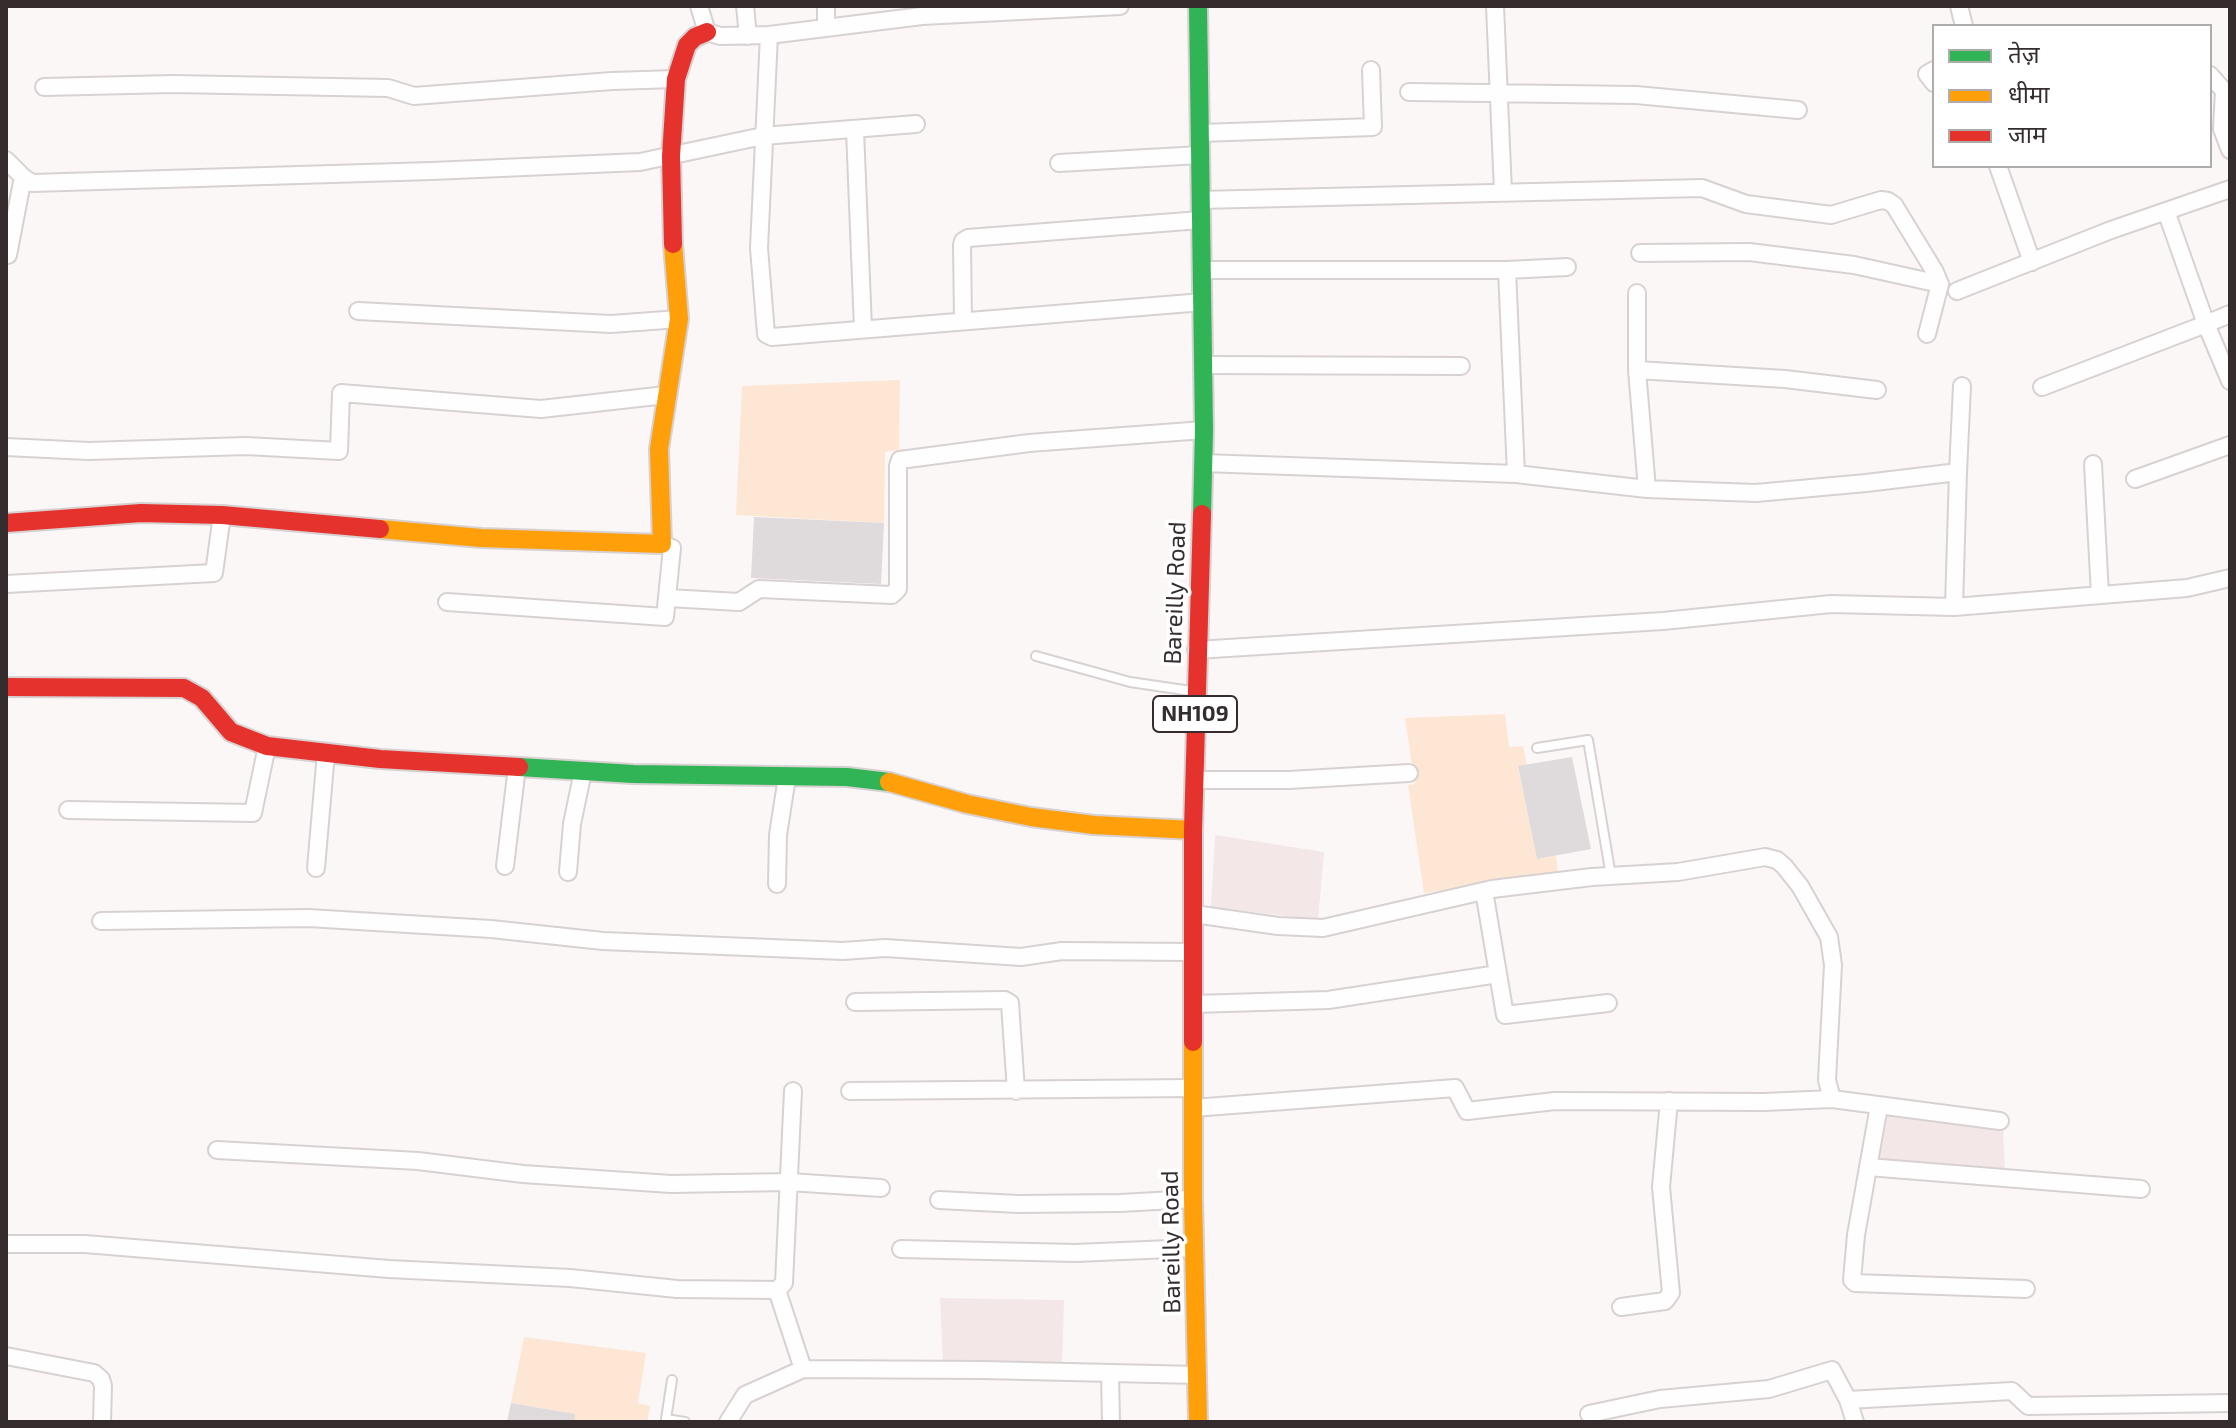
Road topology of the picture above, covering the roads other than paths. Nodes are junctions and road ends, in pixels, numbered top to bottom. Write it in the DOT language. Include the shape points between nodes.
graph roads {
  1 [pos="699,6"];
  2 [pos="745,6"];
  3 [pos="826,6"];
  4 [pos="1120,6"];
  5 [pos="1198,6"];
  6 [pos="1495,6"];
  7 [pos="1050,8"];
  8 [pos="980,10"];
  9 [pos="906,12"];
  10 [pos="826,28"];
  11 [pos="707,32"];
  12 [pos="769,35"];
  13 [pos="748,36"];
  14 [pos="1371,70"];
  15 [pos="676,79"];
  16 [pos="44,87"];
  17 [pos="2227,89"];
  18 [pos="1409,92"];
  19 [pos="1499,92"];
  20 [pos="1798,110"];
  21 [pos="916,124"];
  22 [pos="855,130"];
  23 [pos="1201,133"];
  24 [pos="763,136"];
  25 [pos="2230,150"];
  26 [pos="1200,155"];
  27 [pos="671,156"];
  28 [pos="6,160"];
  29 [pos="1059,163"];
  30 [pos="1999,168"];
  31 [pos="23,177"];
  32 [pos="2230,189"];
  33 [pos="1503,192"];
  34 [pos="1200,200"];
  35 [pos="2166,211"];
  36 [pos="1200,220"];
  37 [pos="1640,253"];
  38 [pos="8,255"];
  39 [pos="2032,262"];
  40 [pos="1567,267"];
  41 [pos="1201,270"];
  42 [pos="1507,270"];
  43 [pos="1940,284"];
  44 [pos="1957,291"];
  45 [pos="1637,293"];
  46 [pos="1203,302"];
  47 [pos="358,311"];
  48 [pos="2230,314"];
  49 [pos="679,319"];
  50 [pos="963,321"];
  51 [pos="2206,324"];
  52 [pos="863,329"];
  53 [pos="1927,334"];
  54 [pos="1203,365"];
  55 [pos="1461,366"];
  56 [pos="1637,370"];
  57 [pos="2230,381"];
  58 [pos="1962,386"];
  59 [pos="2042,387"];
  60 [pos="1877,390"];
  61 [pos="666,395"];
  62 [pos="1204,430"];
  63 [pos="2230,445"];
  64 [pos="6,447"];
  65 [pos="1203,463"];
  66 [pos="2093,464"];
  67 [pos="1958,472"];
  68 [pos="1516,474"];
  69 [pos="2135,479"];
  70 [pos="1647,489"];
  71 [pos="222,515"];
  72 [pos="6,523"];
  73 [pos="662,544"];
  74 [pos="2230,578"];
  75 [pos="6,584"];
  76 [pos="2100,595"];
  77 [pos="668,598"];
  78 [pos="447,602"];
  79 [pos="1954,607"];
  80 [pos="1196,650"];
  81 [pos="1036,656"];
  82 [pos="6,687"];
  83 [pos="1195,692"];
  84 [pos="267,746"];
  85 [pos="1537,748"];
  86 [pos="326,753"];
  87 [pos="517,767"];
  88 [pos="583,771"];
  89 [pos="1409,773"];
  90 [pos="787,777"];
  91 [pos="1194,780"];
  92 [pos="68,810"];
  93 [pos="1193,830"];
  94 [pos="505,866"];
  95 [pos="316,868"];
  96 [pos="568,872"];
  97 [pos="1611,876"];
  98 [pos="777,884"];
  99 [pos="1484,891"];
  100 [pos="1194,914"];
  101 [pos="101,921"];
  102 [pos="1194,952"];
  103 [pos="1498,974"];
  104 [pos="855,1002"];
  105 [pos="1608,1003"];
  106 [pos="1194,1004"];
  107 [pos="1193,1088"];
  108 [pos="793,1091"];
  109 [pos="850,1091"];
  110 [pos="1016,1091"];
  111 [pos="1832,1099"];
  112 [pos="1669,1101"];
  113 [pos="1879,1106"];
  114 [pos="1193,1108"];
  115 [pos="2000,1121"];
  116 [pos="217,1150"];
  117 [pos="1868,1167"];
  118 [pos="789,1182"];
  119 [pos="881,1188"];
  120 [pos="2141,1189"];
  121 [pos="1193,1199"];
  122 [pos="939,1200"];
  123 [pos="6,1244"];
  124 [pos="1194,1248"];
  125 [pos="901,1249"];
  126 [pos="2026,1289"];
  127 [pos="777,1290"];
  128 [pos="1621,1307"];
  129 [pos="6,1356"];
  130 [pos="803,1369"];
  131 [pos="1110,1374"];
  132 [pos="1197,1375"];
  133 [pos="672,1380"];
  134 [pos="1848,1400"];
  135 [pos="2230,1403"];
  136 [pos="1589,1414"];
  137 [pos="102,1422"];
  138 [pos="685,1422"];
  139 [pos="728,1422"];
  140 [pos="1111,1422"];
  141 [pos="1198,1422"];
  142 [pos="1855,1422"];
  1 -- 11 [label="street"];
  2 -- 13 [label="street"];
  3 -- 10 [label="street"];
  4 -- 7 [label="street"];
  5 -- 23 [label="main road, Bareilly Road / NH109"];
  6 -- 19 [label="street"];
  7 -- 8 [label="street"];
  8 -- 9 [label="street"];
  9 -- 10 [label="street"];
  10 -- 12 [label="street"];
  11 -- 13 [label="street"];
  11 -- 15 [label="main road" via="687,45"];
  12 -- 13 [label="street"];
  12 -- 24 [label="street"];
  14 -- 23 [label="street" via="1373,127"];
  15 -- 16 [label="street" via="414,96 388,88"];
  15 -- 27 [label="main road"];
  17 -- 25 [label="street" via="2222,129"];
  18 -- 19 [label="street"];
  19 -- 20 [label="street" via="1636,95"];
  19 -- 33 [label="street"];
  21 -- 22 [label="street"];
  22 -- 24 [label="street"];
  22 -- 52 [label="street"];
  23 -- 26 [label="main road, Bareilly Road / NH109"];
  24 -- 27 [label="street"];
  24 -- 52 [label="street" via="759,248 766,334"];
  26 -- 29 [label="street"];
  26 -- 34 [label="main road, Bareilly Road / NH109"];
  27 -- 31 [label="street" via="640,162 432,171 32,183"];
  27 -- 49 [label="main road"];
  28 -- 31 [label="street"];
  30 -- 39 [label="street"];
  31 -- 38 [label="street"];
  32 -- 35 [label="street"];
  33 -- 34 [label="street"];
  33 -- 43 [label="street" via="1702,188 1746,204 1831,215 1888,201"];
  34 -- 36 [label="main road, Bareilly Road / NH109"];
  35 -- 39 [label="street"];
  35 -- 51 [label="street"];
  36 -- 41 [label="main road, Bareilly Road / NH109"];
  36 -- 50 [label="street" via="968,238 962,245"];
  37 -- 43 [label="street" via="1749,252 1854,265"];
  39 -- 44 [label="street"];
  40 -- 42 [label="street"];
  41 -- 42 [label="street"];
  41 -- 46 [label="main road, Bareilly Road / NH109"];
  42 -- 68 [label="street"];
  43 -- 53 [label="street"];
  45 -- 56 [label="street"];
  46 -- 50 [label="street"];
  46 -- 54 [label="main road, Bareilly Road / NH109"];
  47 -- 49 [label="street" via="611,324"];
  48 -- 51 [label="street"];
  49 -- 61 [label="main road"];
  50 -- 52 [label="street"];
  51 -- 57 [label="street"];
  51 -- 59 [label="street"];
  54 -- 55 [label="street"];
  54 -- 62 [label="main road, Bareilly Road / NH109"];
  56 -- 60 [label="street"];
  56 -- 70 [label="street"];
  58 -- 67 [label="street"];
  61 -- 64 [label="street" via="541,409 341,393 339,451"];
  61 -- 73 [label="main road" via="659,449"];
  62 -- 65 [label="main road, Bareilly Road / NH109"];
  62 -- 77 [label="street" via="1029,443 900,460 898,589 892,595 759,589 739,602"];
  63 -- 69 [label="street"];
  65 -- 68 [label="street"];
  65 -- 80 [label="main road, Bareilly Road / NH109"];
  66 -- 76 [label="street"];
  67 -- 70 [label="street" via="1756,493"];
  67 -- 79 [label="street"];
  68 -- 70 [label="street"];
  71 -- 72 [label="main road" via="141,513"];
  71 -- 73 [label="main road" via="481,538"];
  71 -- 75 [label="street" via="214,573"];
  73 -- 77 [label="street" via="672,548"];
  74 -- 76 [label="street" via="2187,588"];
  76 -- 79 [label="street"];
  77 -- 78 [label="street" via="665,617 660,618"];
  79 -- 80 [label="street" via="1831,604 1663,621"];
  80 -- 83 [label="main road, Bareilly Road / NH109"];
  81 -- 83 [label="lane" via="1130,682"];
  82 -- 84 [label="main road" via="184,688 202,698 231,732"];
  83 -- 91 [label="main road, Bareilly Road / NH109"];
  84 -- 86 [label="main road"];
  84 -- 92 [label="street" via="253,813"];
  85 -- 97 [label="lane" via="1588,740"];
  86 -- 87 [label="main road"];
  86 -- 95 [label="street"];
  87 -- 88 [label="main road"];
  87 -- 94 [label="street"];
  88 -- 90 [label="main road"];
  88 -- 96 [label="street"];
  89 -- 91 [label="street"];
  90 -- 93 [label="main road" via="891,782 1031,817"];
  90 -- 98 [label="street"];
  91 -- 93 [label="main road, Bareilly Road / NH109"];
  93 -- 100 [label="main road, Bareilly Road / NH109"];
  97 -- 99 [label="street"];
  97 -- 111 [label="street" via="1678,872 1765,857 1784,866 1829,937 1833,965 1827,1080"];
  99 -- 100 [label="street" via="1323,928"];
  99 -- 103 [label="street"];
  100 -- 102 [label="main road, Bareilly Road / NH109"];
  101 -- 102 [label="street" via="308,918 603,941 1021,957 1062,951"];
  102 -- 106 [label="main road, Bareilly Road / NH109"];
  103 -- 105 [label="street" via="1505,1015"];
  103 -- 106 [label="street" via="1328,1000"];
  104 -- 110 [label="street" via="1005,1000 1010,1003"];
  106 -- 107 [label="main road, Bareilly Road / NH109"];
  107 -- 110 [label="street"];
  107 -- 114 [label="main road, Bareilly Road / NH109"];
  108 -- 118 [label="street"];
  109 -- 110 [label="street"];
  111 -- 112 [label="street"];
  111 -- 113 [label="street"];
  112 -- 114 [label="street" via="1555,1101 1467,1111 1455,1088"];
  112 -- 128 [label="street" via="1661,1187 1671,1293 1665,1301"];
  113 -- 115 [label="street"];
  113 -- 117 [label="street"];
  114 -- 121 [label="main road, Bareilly Road / NH109"];
  116 -- 118 [label="street" via="418,1161 671,1184"];
  117 -- 120 [label="street"];
  117 -- 126 [label="street" via="1850,1276 1855,1283"];
  118 -- 119 [label="street"];
  118 -- 127 [label="street" via="784,1283"];
  121 -- 122 [label="street" via="1105,1204"];
  121 -- 124 [label="main road, Bareilly Road / NH109"];
  123 -- 127 [label="street" via="85,1244 677,1289"];
  124 -- 125 [label="street" via="1075,1253"];
  124 -- 132 [label="main road, Bareilly Road / NH109"];
  127 -- 130 [label="street"];
  129 -- 137 [label="street" via="94,1373 103,1386"];
  130 -- 131 [label="street"];
  130 -- 139 [label="street" via="745,1395"];
  131 -- 132 [label="street"];
  131 -- 140 [label="street"];
  132 -- 141 [label="main road, Bareilly Road / NH109"];
  133 -- 138 [label="lane" via="666,1419"];
  134 -- 135 [label="street" via="2012,1391 2028,1406"];
  134 -- 136 [label="street" via="1832,1370 1769,1389 1660,1399"];
  134 -- 142 [label="street"];
}
